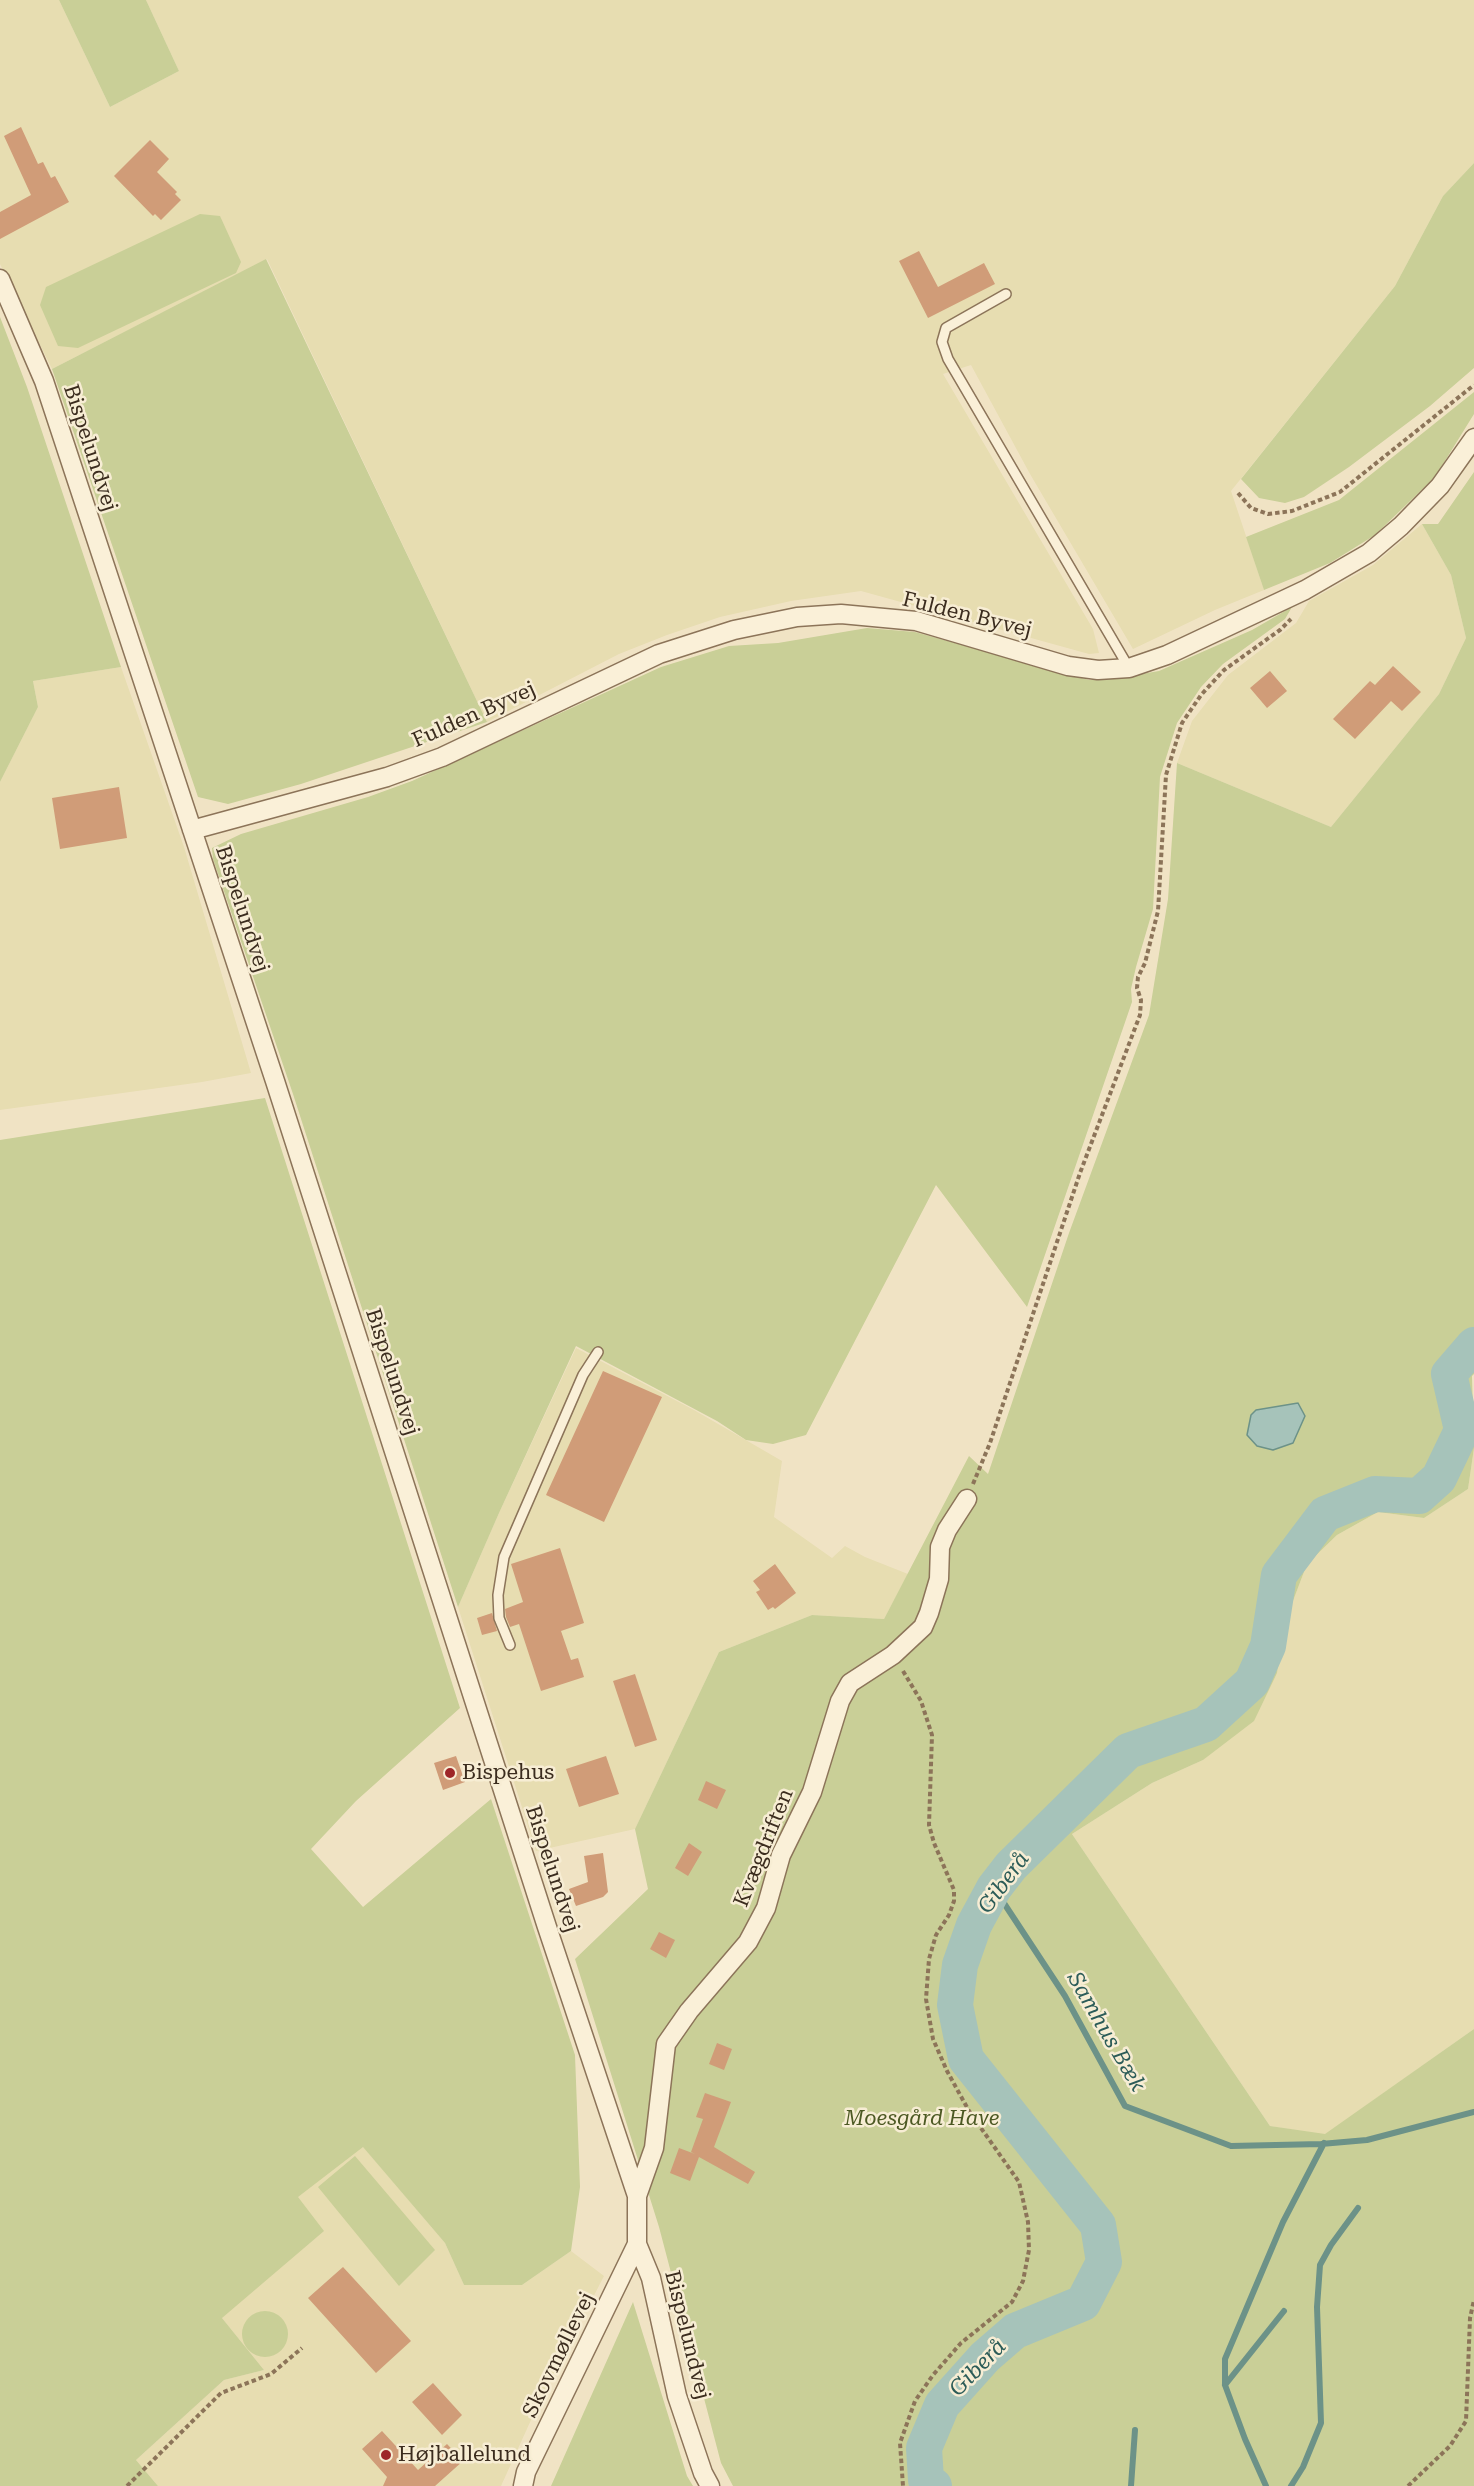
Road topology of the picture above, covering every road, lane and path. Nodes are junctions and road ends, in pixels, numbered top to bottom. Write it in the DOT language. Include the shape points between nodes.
graph roads {
  1 [pos="0,279"];
  2 [pos="1006,294"];
  3 [pos="1474,385"];
  4 [pos="1474,438"];
  5 [pos="1238,493"];
  6 [pos="1305,590"];
  7 [pos="1129,668"];
  8 [pos="192,830"];
  9 [pos="598,1352"];
  10 [pos="967,1499"];
  11 [pos="510,1645"];
  12 [pos="893,1655"];
  13 [pos="637,2196"];
  14 [pos="637,2244"];
  15 [pos="1474,2300"];
  16 [pos="302,2348"];
  17 [pos="127,2486"];
  18 [pos="523,2486"];
  19 [pos="710,2486"];
  20 [pos="903,2486"];
  21 [pos="1408,2486"];
  1 -- 8 [label="street, Bispelundvej" via="44,381"];
  2 -- 7 [label="lane" via="946,328 942,342 948,359"];
  3 -- 5 [label="path" via="1340,492 1292,512 1268,514 1251,508"];
  4 -- 6 [label="street, Fulden Byvej" via="1440,486 1401,526 1369,553"];
  6 -- 7 [label="street, Fulden Byvej" via="1167,655"];
  6 -- 10 [label="path" via="1293,617 1224,670 1182,723 1166,775 1158,911 1138,977 1140,1015 1080,1173"];
  7 -- 8 [label="street, Fulden Byvej" via="1098,670 1068,666 916,621 841,614 797,617 734,630 659,654 442,757 387,777"];
  8 -- 13 [label="street, Bispelundvej"];
  9 -- 11 [label="lane" via="583,1375 504,1557 499,1618"];
  10 -- 12 [label="street, Kvægdriften" via="940,1547 939,1579 930,1613 923,1627"];
  12 -- 13 [label="street, Kvægdriften" via="850,1683 840,1701 812,1792 781,1855 766,1908 748,1942 666,2044 654,2148"];
  12 -- 20 [label="path" via="921,1701 932,1735 929,1825 954,1890 950,1915 936,1935 929,1959 926,1999 933,2039 969,2111 1018,2182 1028,2222 1029,2250 1023,2281 1012,2302 961,2343 915,2401 900,2444"];
  13 -- 14 [label="street, Bispelundvej"];
  14 -- 18 [label="street, Skovmøllevej" via="526,2472"];
  14 -- 19 [label="street, Bispelundvej" via="651,2278 677,2396"];
  15 -- 21 [label="path" via="1466,2421 1450,2446"];
  16 -- 17 [label="path" via="271,2374 221,2393"];
}
